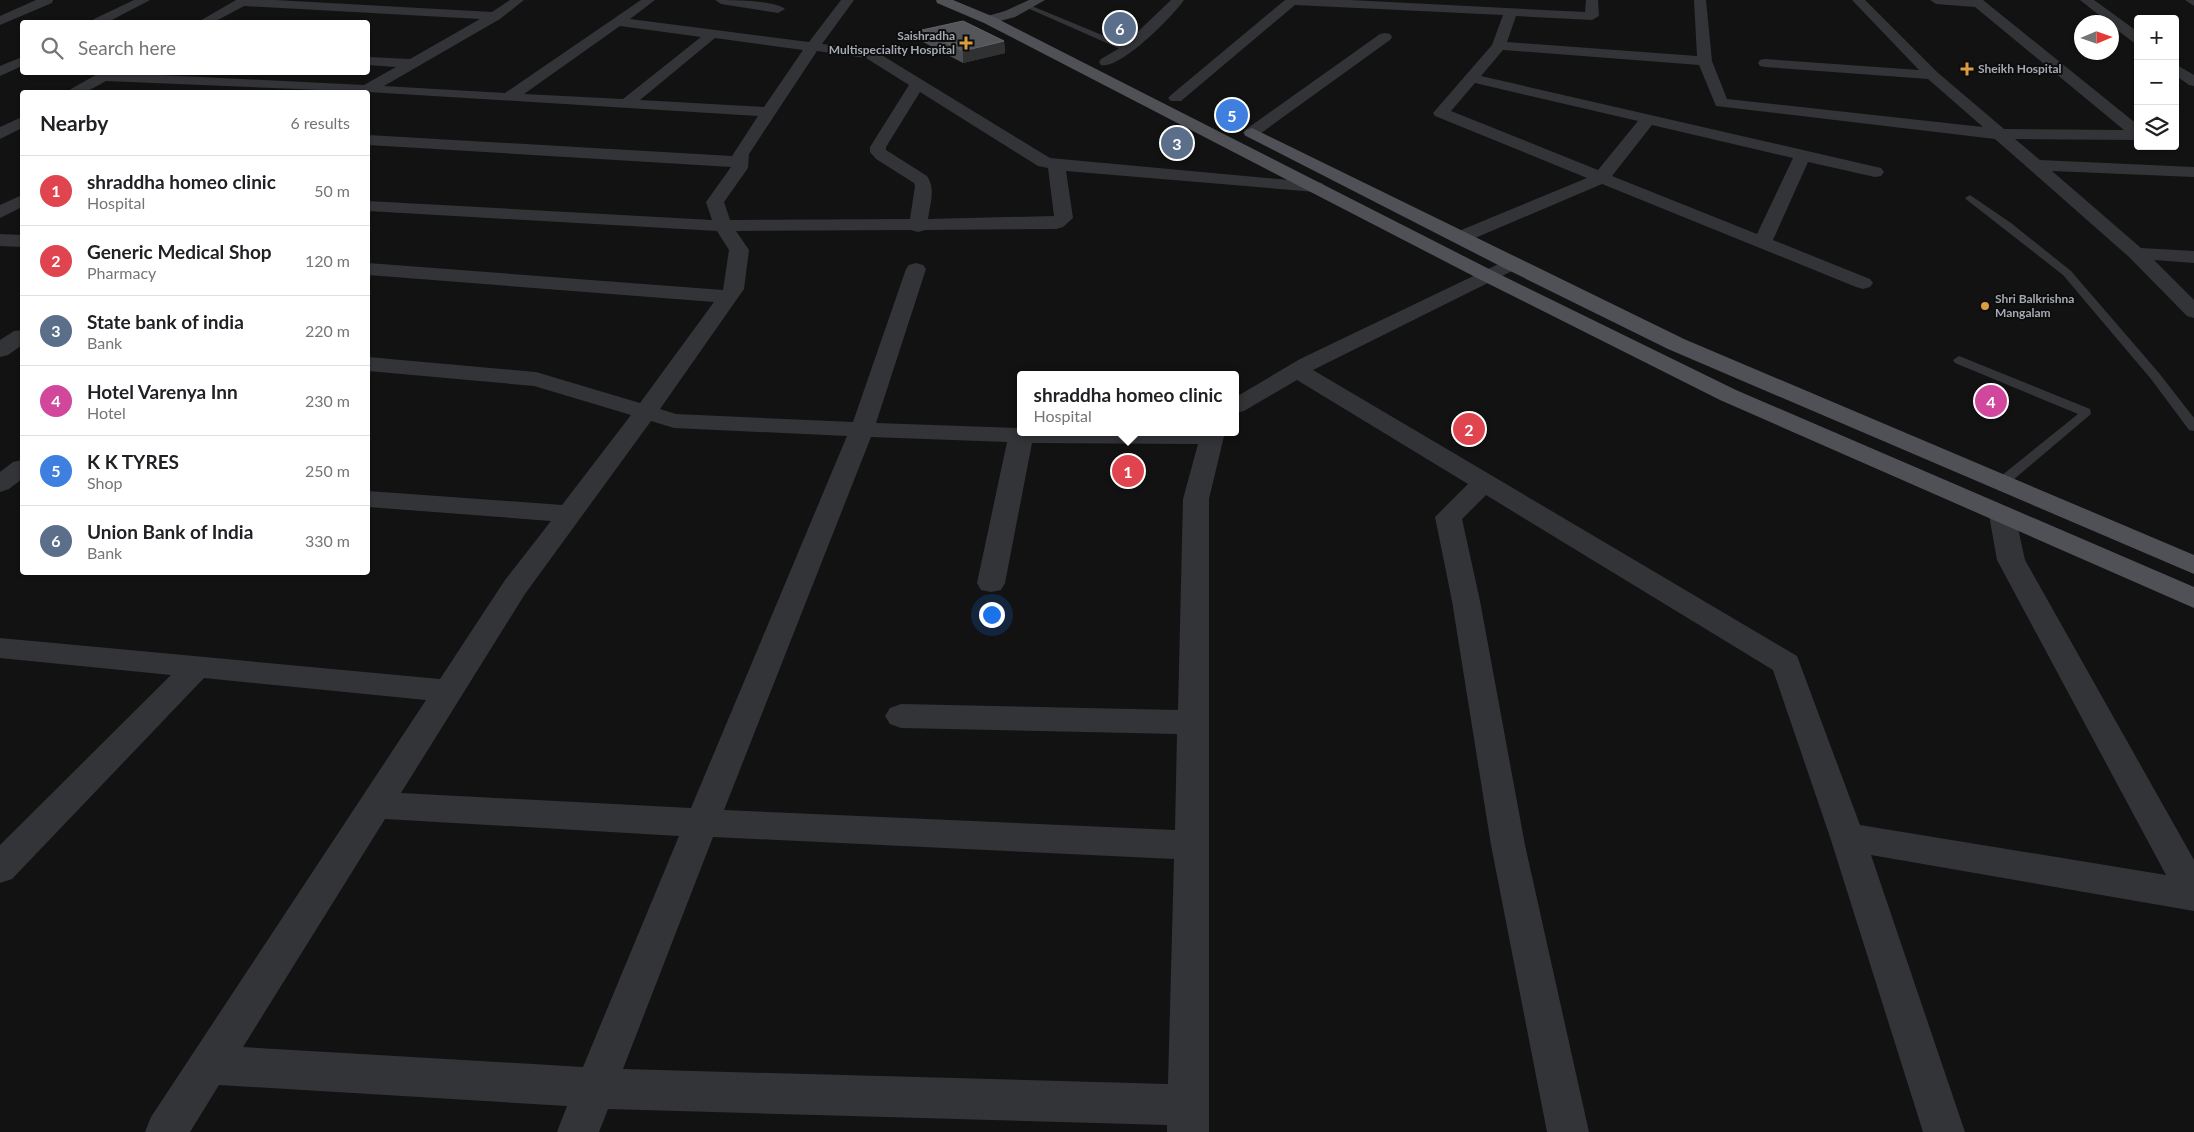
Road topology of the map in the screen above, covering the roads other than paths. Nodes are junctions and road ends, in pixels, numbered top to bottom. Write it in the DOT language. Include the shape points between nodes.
graph roads {
  1 [pos="47,0"];
  2 [pos="144,0"];
  3 [pos="518,0"];
  4 [pos="649,0"];
  5 [pos="721,0"];
  6 [pos="848,0"];
  7 [pos="942,0"];
  8 [pos="971,0"];
  9 [pos="1178,0"];
  10 [pos="1293,0"];
  11 [pos="1592,0"];
  12 [pos="1700,0"];
  13 [pos="1858,0"];
  14 [pos="1936,0"];
  15 [pos="2086,0"];
  16 [pos="2191,0"];
  17 [pos="243,1"];
  18 [pos="2194,2"];
  19 [pos="1025,7"];
  20 [pos="371,9"];
  21 [pos="778,10"];
  22 [pos="1511,12"];
  23 [pos="495,16"];
  24 [pos="103,20"];
  25 [pos="209,20"];
  26 [pos="351,20"];
  27 [pos="989,20"];
  28 [pos="0,21"];
  29 [pos="618,22"];
  30 [pos="711,35"];
  31 [pos="2134,36"];
  32 [pos="1385,37"];
  33 [pos="813,46"];
  34 [pos="1500,46"];
  35 [pos="1128,49"];
  36 [pos="20,51"];
  37 [pos="8,52"];
  38 [pos="370,61"];
  39 [pos="1705,61"];
  40 [pos="20,62"];
  41 [pos="1106,62"];
  42 [pos="413,63"];
  43 [pos="1765,63"];
  44 [pos="2179,71"];
  45 [pos="0,72"];
  46 [pos="109,75"];
  47 [pos="250,75"];
  48 [pos="1932,75"];
  49 [pos="1472,78"];
  50 [pos="237,82"];
  51 [pos="2194,82"];
  52 [pos="918,83"];
  53 [pos="367,89"];
  54 [pos="80,90"];
  55 [pos="509,97"];
  56 [pos="1176,98"];
  57 [pos="626,104"];
  58 [pos="768,112"];
  59 [pos="1210,114"];
  60 [pos="1648,119"];
  61 [pos="1186,121"];
  62 [pos="20,123"];
  63 [pos="2134,131"];
  64 [pos="1251,133"];
  65 [pos="0,134"];
  66 [pos="1998,134"];
  67 [pos="2134,134"];
  68 [pos="370,140"];
  69 [pos="1803,155"];
  70 [pos="740,162"];
  71 [pos="1056,165"];
  72 [pos="2034,165"];
  73 [pos="1876,172"];
  74 [pos="2194,172"];
  75 [pos="1601,178"];
  76 [pos="1316,187"];
  77 [pos="1970,198"];
  78 [pos="20,201"];
  79 [pos="370,206"];
  80 [pos="0,213"];
  81 [pos="723,226"];
  82 [pos="918,226"];
  83 [pos="1461,238"];
  84 [pos="0,240"];
  85 [pos="20,241"];
  86 [pos="1763,241"];
  87 [pos="2136,253"];
  88 [pos="2194,257"];
  89 [pos="1511,264"];
  90 [pos="370,269"];
  91 [pos="916,269"];
  92 [pos="1488,276"];
  93 [pos="1863,283"];
  94 [pos="729,297"];
  95 [pos="2194,312"];
  96 [pos="1959,360"];
  97 [pos="370,364"];
  98 [pos="1297,370"];
  99 [pos="1239,404"];
  100 [pos="645,412"];
  101 [pos="2194,427"];
  102 [pos="862,430"];
  103 [pos="1017,436"];
  104 [pos="1021,436"];
  105 [pos="1212,436"];
  106 [pos="1484,483"];
  107 [pos="2001,483"];
  108 [pos="370,499"];
  109 [pos="569,514"];
  110 [pos="2002,515"];
  111 [pos="2194,565"];
  112 [pos="991,583"];
  113 [pos="2194,598"];
  114 [pos="0,648"];
  115 [pos="197,667"];
  116 [pos="449,691"];
  117 [pos="901,716"];
  118 [pos="1194,722"];
  119 [pos="377,805"];
  120 [pos="703,823"];
  121 [pos="1846,837"];
  122 [pos="1193,844"];
  123 [pos="0,868"];
  124 [pos="2194,894"];
  125 [pos="210,1065"];
  126 [pos="594,1088"];
  127 [pos="1188,1119"];
  128 [pos="166,1132"];
  129 [pos="578,1132"];
  130 [pos="1568,1132"];
  131 [pos="1944,1132"];
  1 -- 28 [label="street"];
  2 -- 24 [label="street"];
  3 -- 23 [label="street"];
  4 -- 29 [label="street"];
  5 -- 21 [label="street"];
  6 -- 33 [label="street"];
  7 -- 27 [label="main road"];
  8 -- 19 [label="main road"];
  9 -- 35 [label="street"];
  10 -- 22 [label="street"];
  10 -- 56 [label="street"];
  11 -- 22 [label="street" via="1592,16"];
  12 -- 39 [label="street"];
  13 -- 48 [label="street"];
  14 -- 63 [label="street" via="1978,3"];
  15 -- 31 [label="street"];
  16 -- 18 [label="street"];
  17 -- 20 [label="street"];
  17 -- 25 [label="street"];
  19 -- 27 [label="street"];
  19 -- 35 [label="lane"];
  19 -- 41 [label="main road"];
  20 -- 23 [label="street"];
  20 -- 26 [label="street"];
  22 -- 34 [label="street"];
  23 -- 42 [label="street"];
  27 -- 61 [label="main road"];
  29 -- 30 [label="street"];
  29 -- 55 [label="street"];
  30 -- 33 [label="street"];
  30 -- 57 [label="street"];
  32 -- 64 [label="street"];
  33 -- 52 [label="street" via="870,54"];
  33 -- 58 [label="street"];
  34 -- 39 [label="street"];
  34 -- 49 [label="street"];
  35 -- 41 [label="street"];
  36 -- 37 [label="street"];
  38 -- 42 [label="street"];
  39 -- 66 [label="street" via="1721,103"];
  40 -- 45 [label="street"];
  41 -- 56 [label="main road"];
  42 -- 53 [label="street"];
  43 -- 48 [label="street"];
  44 -- 51 [label="street"];
  46 -- 50 [label="street"];
  46 -- 54 [label="street"];
  47 -- 50 [label="street"];
  48 -- 66 [label="street"];
  49 -- 60 [label="street"];
  49 -- 75 [label="street" via="1441,112"];
  50 -- 53 [label="street"];
  52 -- 71 [label="street" via="1044,162"];
  52 -- 82 [label="street" via="878,147 878,152 921,180 924,186"];
  53 -- 55 [label="street"];
  55 -- 57 [label="street"];
  56 -- 59 [label="main road"];
  57 -- 58 [label="street"];
  58 -- 70 [label="street" via="741,154"];
  59 -- 61 [label="main road"];
  59 -- 64 [label="main road"];
  60 -- 69 [label="street"];
  60 -- 75 [label="street"];
  61 -- 76 [label="main road"];
  62 -- 65 [label="street"];
  64 -- 83 [label="main road"];
  66 -- 67 [label="street"];
  66 -- 72 [label="street"];
  68 -- 70 [label="street"];
  69 -- 73 [label="street"];
  69 -- 86 [label="street"];
  70 -- 81 [label="street" via="740,168 715,202"];
  71 -- 76 [label="street"];
  71 -- 82 [label="street" via="1064,218 1056,223"];
  72 -- 74 [label="street"];
  72 -- 87 [label="street"];
  75 -- 83 [label="street"];
  75 -- 86 [label="street"];
  76 -- 92 [label="main road"];
  77 -- 101 [label="lane" via="2067,273"];
  78 -- 80 [label="street"];
  79 -- 81 [label="street"];
  81 -- 82 [label="street"];
  81 -- 94 [label="street" via="740,250 734,289"];
  83 -- 89 [label="main road"];
  84 -- 85 [label="street"];
  86 -- 93 [label="street"];
  87 -- 88 [label="street"];
  87 -- 95 [label="street"];
  89 -- 92 [label="street"];
  89 -- 107 [label="main road" via="1676,344"];
  90 -- 94 [label="street"];
  91 -- 102 [label="street"];
  92 -- 98 [label="street"];
  92 -- 110 [label="main road" via="1728,395"];
  94 -- 100 [label="street"];
  96 -- 107 [label="lane" via="2085,412"];
  97 -- 100 [label="street" via="536,379"];
  98 -- 99 [label="street"];
  98 -- 106 [label="street"];
  100 -- 102 [label="street" via="674,421"];
  100 -- 109 [label="street"];
  102 -- 103 [label="street"];
  102 -- 120 [label="street"];
  104 -- 112 [label="street"];
  105 -- 118 [label="street" via="1196,499"];
  106 -- 121 [label="street" via="1786,664"];
  106 -- 130 [label="street" via="1448,517 1466,601 1508,845"];
  107 -- 111 [label="main road"];
  108 -- 109 [label="street"];
  109 -- 116 [label="street" via="515,587"];
  110 -- 113 [label="main road"];
  110 -- 124 [label="street" via="2011,560"];
  114 -- 115 [label="street"];
  115 -- 116 [label="street"];
  115 -- 123 [label="street"];
  116 -- 119 [label="street"];
  117 -- 118 [label="street"];
  118 -- 122 [label="street"];
  119 -- 120 [label="street"];
  119 -- 125 [label="street"];
  120 -- 122 [label="street"];
  120 -- 126 [label="street"];
  121 -- 124 [label="street"];
  121 -- 131 [label="street"];
  122 -- 127 [label="street"];
  125 -- 126 [label="street"];
  125 -- 128 [label="street"];
  126 -- 127 [label="street"];
  126 -- 129 [label="street"];
}
